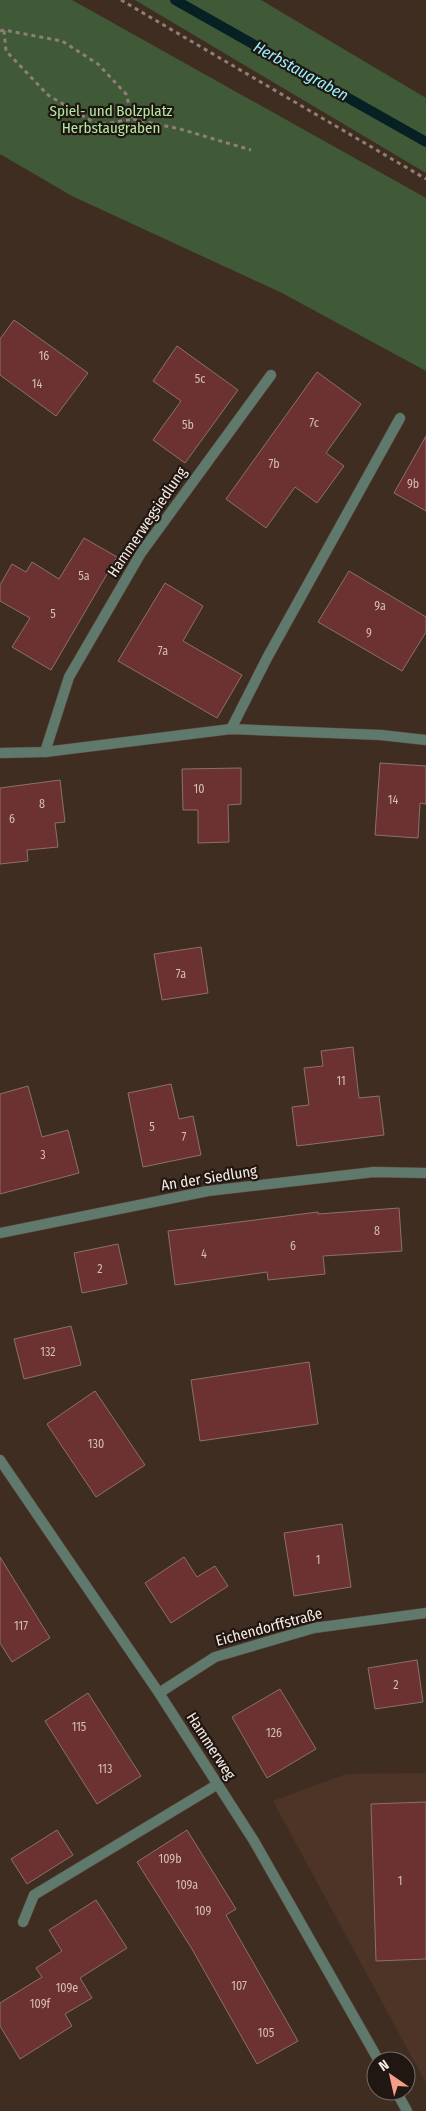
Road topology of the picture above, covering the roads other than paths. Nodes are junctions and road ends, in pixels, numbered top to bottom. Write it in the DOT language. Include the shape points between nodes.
graph roads {
  1 [pos="270,374"];
  2 [pos="400,418"];
  3 [pos="231,729"];
  4 [pos="426,740"];
  5 [pos="45,752"];
  6 [pos="0,753"];
  7 [pos="426,1173"];
  8 [pos="0,1233"];
  9 [pos="0,1460"];
  10 [pos="426,1613"];
  11 [pos="159,1693"];
  12 [pos="218,1784"];
  13 [pos="23,1922"];
  14 [pos="372,2051"];
  1 -- 5 [label="street, Hammerwegsiedlung" via="140,553 69,677"];
  2 -- 3 [label="street"];
  3 -- 4 [label="street"];
  3 -- 5 [label="street"];
  5 -- 6 [label="street"];
  7 -- 8 [label="street, An der Siedlung" via="374,1172 208,1191"];
  9 -- 11 [label="street, Hammerweg"];
  10 -- 11 [label="street, Eichendorffstraße" via="314,1628 214,1657"];
  11 -- 12 [label="street, Hammerweg"];
  12 -- 13 [label="street" via="34,1895"];
  12 -- 14 [label="street, Hammerweg" via="254,1841"];
}
